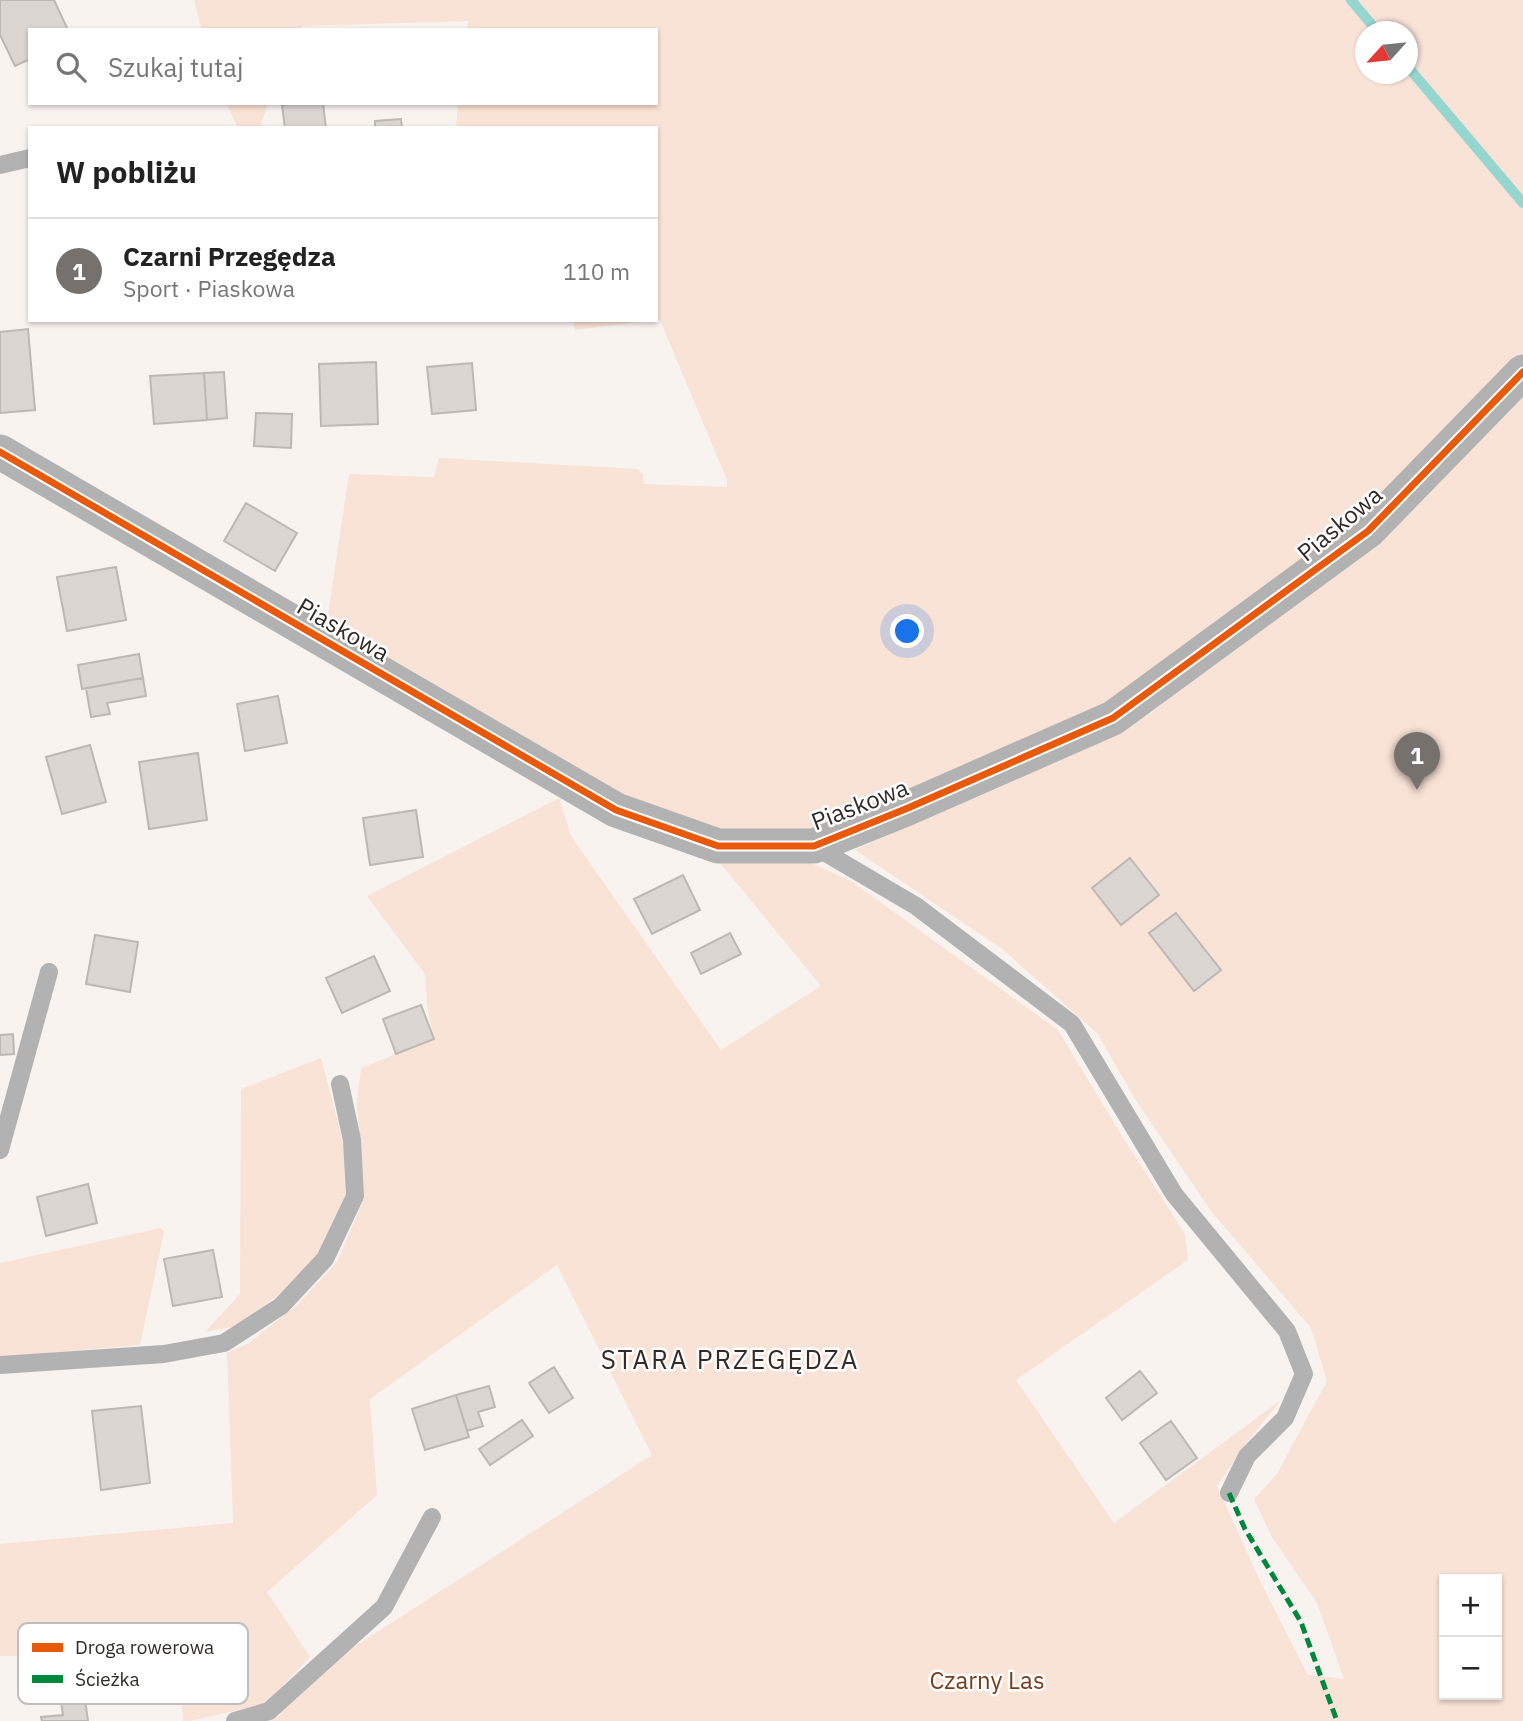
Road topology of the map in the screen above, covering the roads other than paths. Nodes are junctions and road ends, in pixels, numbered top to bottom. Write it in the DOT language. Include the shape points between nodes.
graph roads {
  1 [pos="28,159"];
  2 [pos="0,166"];
  3 [pos="1523,372"];
  4 [pos="0,452"];
  5 [pos="814,846"];
  6 [pos="49,972"];
  7 [pos="340,1084"];
  8 [pos="0,1150"];
  9 [pos="0,1365"];
  10 [pos="1229,1493"];
  11 [pos="432,1517"];
  12 [pos="235,1721"];
  1 -- 2 [label="lane"];
  3 -- 5 [label="street, Piaskowa" via="1368,531 1113,718"];
  4 -- 5 [label="street, Piaskowa" via="616,810 718,846"];
  5 -- 10 [label="lane" via="916,906 1072,1024 1174,1195 1287,1331 1304,1374 1284,1418 1247,1456"];
  6 -- 8 [label="lane"];
  7 -- 9 [label="lane" via="352,1140 355,1196 325,1259 281,1306 223,1343 164,1354"];
  11 -- 12 [label="lane" via="384,1607 269,1712"];
}
